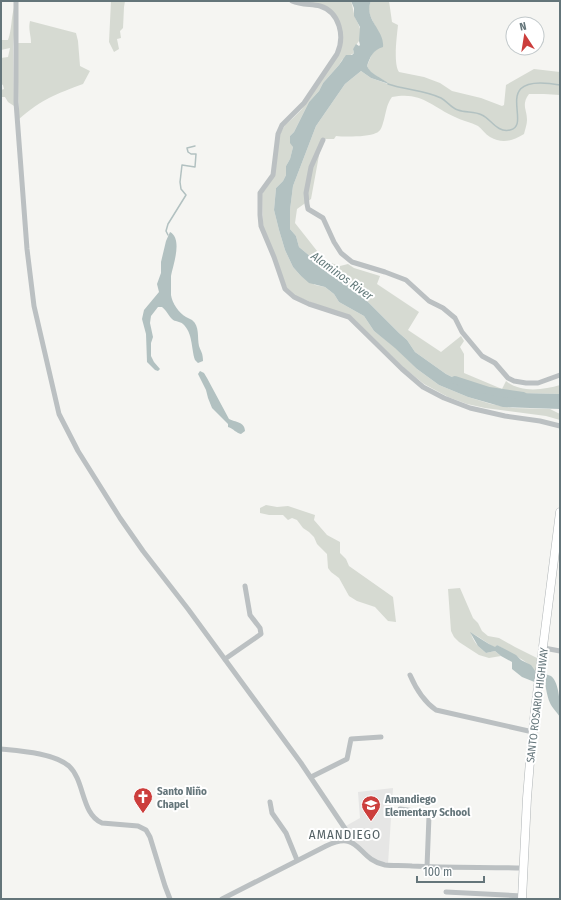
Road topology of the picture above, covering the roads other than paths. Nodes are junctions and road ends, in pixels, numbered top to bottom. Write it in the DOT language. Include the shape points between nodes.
graph roads {
  1 [pos="16,1"];
  2 [pos="292,1"];
  3 [pos="323,140"];
  4 [pos="560,375"];
  5 [pos="560,426"];
  6 [pos="560,512"];
  7 [pos="245,586"];
  8 [pos="544,648"];
  9 [pos="560,651"];
  10 [pos="225,659"];
  11 [pos="410,675"];
  12 [pos="533,732"];
  13 [pos="381,737"];
  14 [pos="1,749"];
  15 [pos="311,778"];
  16 [pos="270,802"];
  17 [pos="400,809"];
  18 [pos="352,841"];
  19 [pos="297,860"];
  20 [pos="427,867"];
  21 [pos="523,868"];
  22 [pos="446,892"];
  23 [pos="522,897"];
  24 [pos="170,899"];
  25 [pos="222,899"];
  1 -- 10 [label="street" via="16,102 27,249 34,306 59,414 78,451 120,518"];
  2 -- 5 [label="street" via="327,9 340,28 341,38 337,54 304,103 282,125 278,134 273,175 260,193 261,226 285,289 294,297 309,304 349,317 423,387 444,398 470,408"];
  3 -- 4 [label="street" via="311,167 306,193 307,204 308,209 323,218 341,253 352,262 406,280 429,301 454,318 482,356 500,368 508,378 538,383"];
  6 -- 8 [label="main road, SANTO ROSARIO HIGHWAY"];
  7 -- 10 [label="street" via="250,615 260,628 260,634"];
  8 -- 9 [label="street"];
  8 -- 12 [label="main road, SANTO ROSARIO HIGHWAY"];
  10 -- 15 [label="street"];
  11 -- 12 [label="street" via="416,689 436,710"];
  12 -- 21 [label="main road, SANTO ROSARIO HIGHWAY"];
  13 -- 15 [label="street" via="350,739 347,759"];
  14 -- 24 [label="street" via="47,756 66,764 76,775 95,819 102,824 138,826 146,830"];
  15 -- 18 [label="street"];
  16 -- 19 [label="street" via="272,813 286,833"];
  17 -- 20 [label="street" via="422,812 429,816"];
  18 -- 19 [label="street" via="333,842"];
  18 -- 20 [label="street" via="369,857 384,864"];
  19 -- 25 [label="street"];
  20 -- 21 [label="street"];
  21 -- 23 [label="main road, SANTO ROSARIO HIGHWAY"];
  22 -- 23 [label="street"];
}
